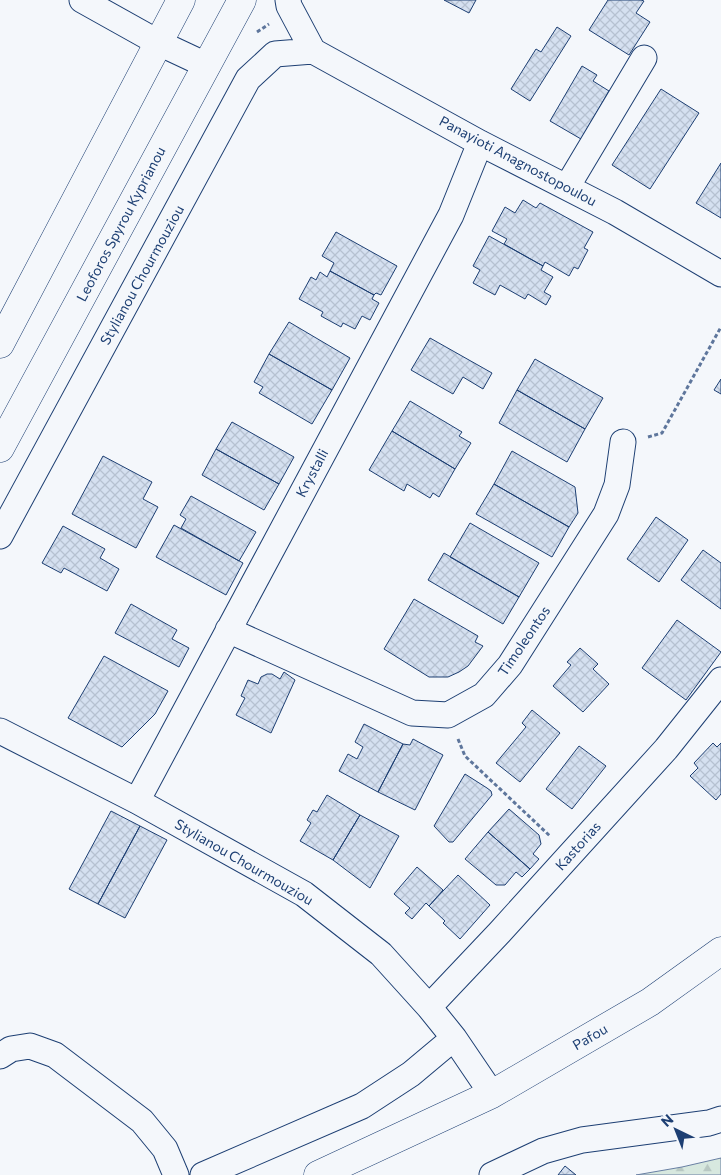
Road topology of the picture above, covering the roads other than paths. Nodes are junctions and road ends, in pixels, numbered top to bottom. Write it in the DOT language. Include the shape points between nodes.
graph roads {
  1 [pos="82,0"];
  2 [pos="182,0"];
  3 [pos="242,0"];
  4 [pos="288,0"];
  5 [pos="159,43"];
  6 [pos="313,51"];
  7 [pos="644,58"];
  8 [pos="206,64"];
  9 [pos="480,143"];
  10 [pos="567,187"];
  11 [pos="721,274"];
  12 [pos="0,344"];
  13 [pos="623,442"];
  14 [pos="0,448"];
  15 [pos="0,536"];
  16 [pos="228,630"];
  17 [pos="721,680"];
  18 [pos="0,731"];
  19 [pos="137,801"];
  20 [pos="721,951"];
  21 [pos="429,1007"];
  22 [pos="454,1038"];
  23 [pos="0,1056"];
  24 [pos="492,1094"];
  25 [pos="454,1113"];
  26 [pos="721,1119"];
  27 [pos="176,1175"];
  28 [pos="203,1175"];
  29 [pos="318,1175"];
  30 [pos="358,1175"];
  31 [pos="492,1175"];
  1 -- 5 [label="street"];
  2 -- 5 [label="main road"];
  3 -- 8 [label="main road, Leoforos Spyrou Kyprianou"];
  4 -- 6 [label="street"];
  5 -- 8 [label="street"];
  5 -- 12 [label="main road"];
  6 -- 9 [label="street, Panayioti Anagnostopoulou"];
  6 -- 15 [label="street, Stylianou Chourmouziou" via="275,54 248,79"];
  7 -- 10 [label="street"];
  8 -- 14 [label="main road, Leoforos Spyrou Kyprianou"];
  9 -- 10 [label="street, Panayioti Anagnostopoulou"];
  9 -- 16 [label="street, Krystalli" via="452,215"];
  10 -- 11 [label="street, Panayioti Anagnostopoulou"];
  13 -- 16 [label="street, Timoleontos" via="617,485 606,514 510,665 484,695 448,715 412,713"];
  16 -- 19 [label="street, Krystalli"];
  17 -- 21 [label="street, Kastorias" via="666,749"];
  18 -- 19 [label="street, Stylianou Chourmouziou"];
  19 -- 21 [label="street, Stylianou Chourmouziou" via="304,894 381,954"];
  20 -- 24 [label="main road, Pafou" via="650,1002"];
  21 -- 22 [label="street, Stylianou Chourmouziou"];
  22 -- 24 [label="street, Stylianou Chourmouziou"];
  22 -- 28 [label="street" via="411,1074 362,1106"];
  23 -- 27 [label="street" via="11,1049 30,1046 55,1055 142,1121 166,1149"];
  24 -- 25 [label="main road, Pafou"];
  25 -- 29 [label="main road, Pafou"];
  25 -- 30 [label="main road, Pafou"];
  26 -- 31 [label="street" via="582,1140 542,1151"];
}
